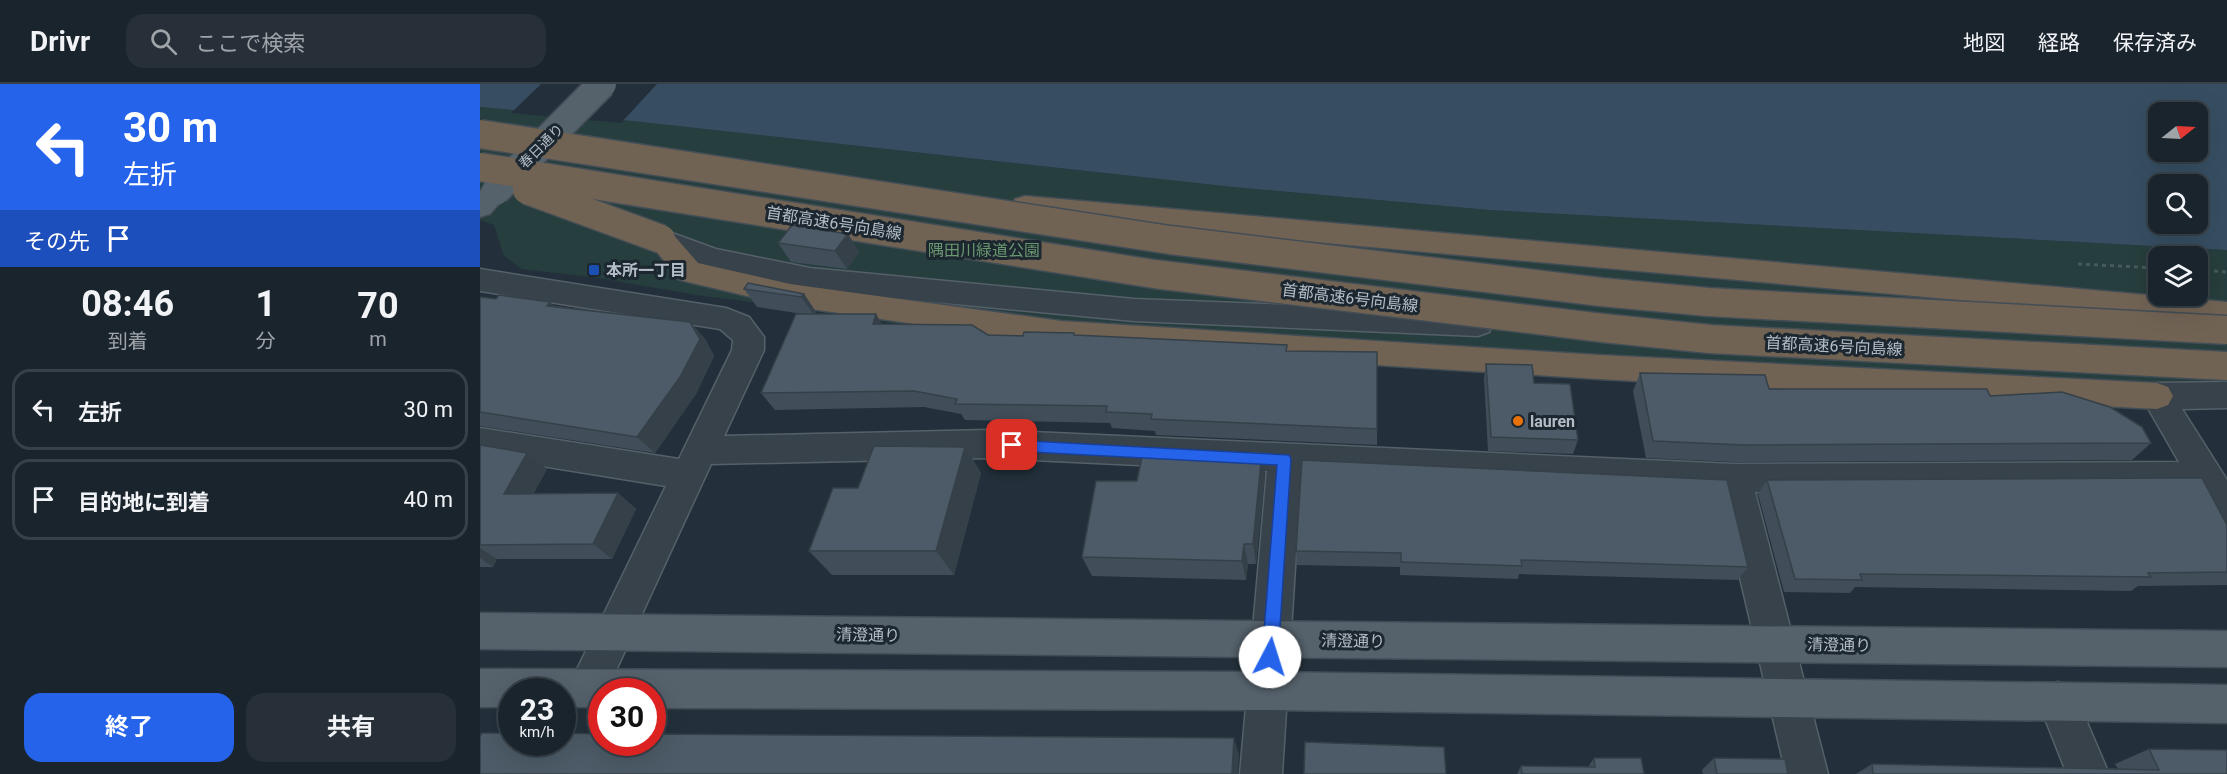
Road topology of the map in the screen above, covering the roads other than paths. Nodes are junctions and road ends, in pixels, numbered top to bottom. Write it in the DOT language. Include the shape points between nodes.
graph roads {
  1 [pos="602,84"];
  2 [pos="480,134"];
  3 [pos="484,186"];
  4 [pos="838,189"];
  5 [pos="661,239"];
  6 [pos="480,280"];
  7 [pos="2227,313"];
  8 [pos="1603,328"];
  9 [pos="2227,330"];
  10 [pos="2227,366"];
  11 [pos="2227,395"];
  12 [pos="2157,396"];
  13 [pos="480,441"];
  14 [pos="1284,459"];
  15 [pos="696,462"];
  16 [pos="2206,476"];
  17 [pos="1734,478"];
  18 [pos="2227,510"];
  19 [pos="480,631"];
  20 [pos="614,633"];
  21 [pos="1271,639"];
  22 [pos="1777,644"];
  23 [pos="2227,649"];
  24 [pos="593,678"];
  25 [pos="480,688"];
  26 [pos="588,688"];
  27 [pos="666,688"];
  28 [pos="1266,691"];
  29 [pos="1788,697"];
  30 [pos="2058,701"];
  31 [pos="2227,704"];
  32 [pos="1261,774"];
  33 [pos="1808,774"];
  34 [pos="2088,774"];
  1 -- 3 [label="main road, 春日通り, bridge"];
  2 -- 4 [label="highway, 首都高速6号向島線, bridge"];
  3 -- 5 [label="highway, bridge" via="507,183"];
  3 -- 8 [label="highway, 首都高速6号向島線, bridge"];
  4 -- 7 [label="highway, bridge"];
  4 -- 9 [label="highway, 首都高速6号向島線, bridge" via="1170,240 1601,292 1720,303"];
  5 -- 8 [label="street, bridge" via="711,258 810,279 1123,309"];
  5 -- 12 [label="highway" via="688,271 790,295 1061,333 1599,367"];
  6 -- 15 [label="street" via="726,319 738,325 749,337 748,350"];
  8 -- 10 [label="highway, 首都高速6号向島線, bridge" via="1721,339"];
  11 -- 12 [label="street"];
  12 -- 16 [label="street"];
  13 -- 15 [label="street"];
  14 -- 15 [label="street" via="989,444"];
  14 -- 17 [label="street"];
  14 -- 21 [label="street"];
  15 -- 20 [label="street"];
  16 -- 17 [label="street"];
  16 -- 18 [label="street"];
  17 -- 22 [label="street"];
  19 -- 20 [label="main road, 清澄通り"];
  20 -- 21 [label="main road, 清澄通り"];
  20 -- 24 [label="street"];
  21 -- 22 [label="main road, 清澄通り"];
  21 -- 28 [label="street"];
  22 -- 23 [label="main road, 清澄通り"];
  22 -- 29 [label="street"];
  25 -- 26 [label="main road"];
  27 -- 28 [label="main road"];
  28 -- 29 [label="main road"];
  28 -- 32 [label="street"];
  29 -- 30 [label="main road"];
  29 -- 33 [label="street"];
  30 -- 31 [label="main road"];
  30 -- 34 [label="street"];
}
